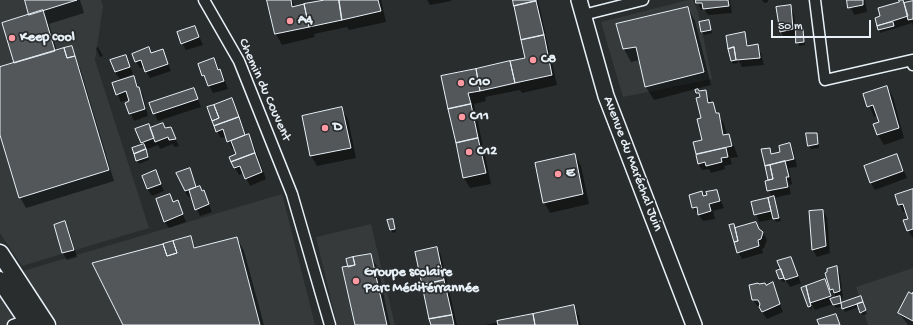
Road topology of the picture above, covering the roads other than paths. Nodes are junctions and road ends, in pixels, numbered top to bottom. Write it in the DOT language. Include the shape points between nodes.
graph roads {
  1 [pos="204,0"];
  2 [pos="579,0"];
  3 [pos="642,0"];
  4 [pos="815,0"];
  5 [pos="583,15"];
  6 [pos="913,66"];
  7 [pos="0,253"];
  8 [pos="0,280"];
  9 [pos="23,323"];
  10 [pos="47,325"];
  11 [pos="330,325"];
  12 [pos="694,325"];
  1 -- 11 [label="street, Chemin du Couvent" via="239,61 292,194"];
  2 -- 5 [label="main road, Avenue du Maréchal Juin"];
  3 -- 5 [label="street"];
  4 -- 6 [label="street" via="825,80 912,60"];
  5 -- 12 [label="main road, Avenue du Maréchal Juin" via="606,96"];
  7 -- 10 [label="main road"];
  8 -- 9 [label="main road"];
}
